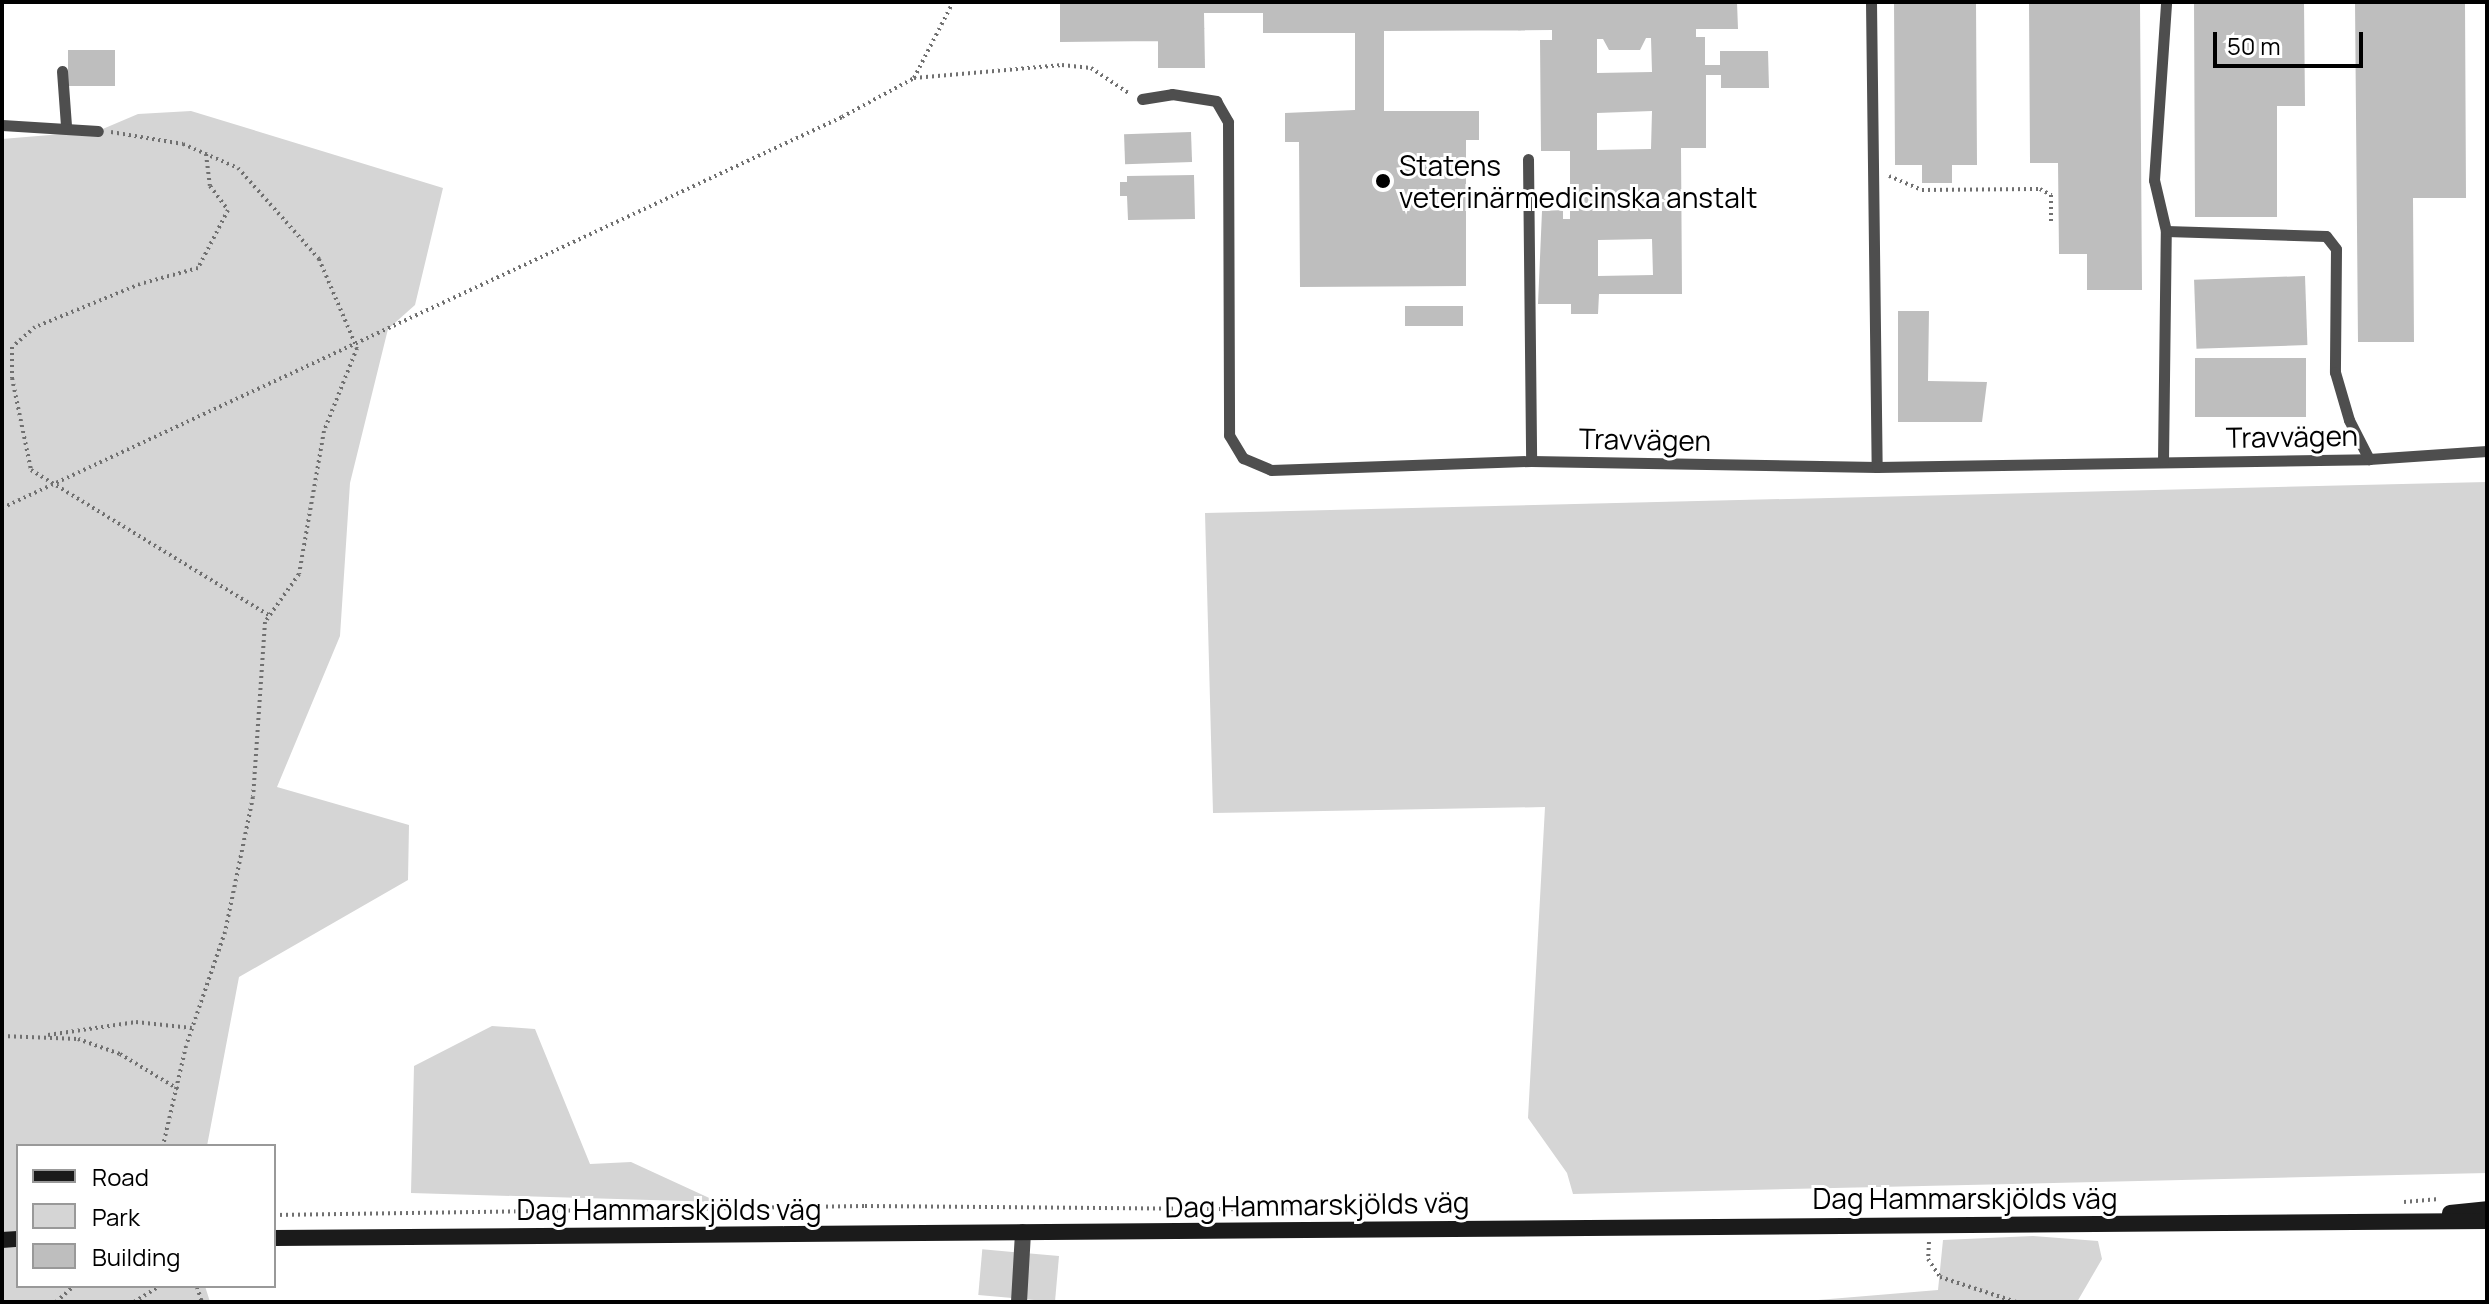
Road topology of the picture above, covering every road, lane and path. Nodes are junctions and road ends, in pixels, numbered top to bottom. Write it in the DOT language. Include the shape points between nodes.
graph roads {
  1 [pos="953,2"];
  2 [pos="1871,2"];
  3 [pos="2166,2"];
  4 [pos="62,71"];
  5 [pos="914,78"];
  6 [pos="1142,99"];
  7 [pos="2,125"];
  8 [pos="66,125"];
  9 [pos="98,131"];
  10 [pos="206,154"];
  11 [pos="1528,159"];
  12 [pos="1873,168"];
  13 [pos="2051,222"];
  14 [pos="2166,231"];
  15 [pos="355,341"];
  16 [pos="2487,451"];
  17 [pos="2369,459"];
  18 [pos="1531,461"];
  19 [pos="2163,461"];
  20 [pos="1877,467"];
  21 [pos="53,483"];
  22 [pos="2,508"];
  23 [pos="270,616"];
  24 [pos="192,1028"];
  25 [pos="2,1036"];
  26 [pos="47,1036"];
  27 [pos="178,1089"];
  28 [pos="164,1144"];
  29 [pos="2444,1198"];
  30 [pos="2401,1202"];
  31 [pos="2487,1209"];
  32 [pos="1321,1210"];
  33 [pos="276,1215"];
  34 [pos="2487,1221"];
  35 [pos="2361,1222"];
  36 [pos="1931,1224"];
  37 [pos="1023,1232"];
  38 [pos="276,1238"];
  39 [pos="72,1288"];
  40 [pos="157,1288"];
  41 [pos="56,1302"];
  42 [pos="134,1302"];
  43 [pos="1019,1302"];
  44 [pos="2016,1302"];
  1 -- 5 [label="path"];
  2 -- 12 [label="lane"];
  3 -- 14 [label="lane" via="2154,180"];
  4 -- 8 [label="lane"];
  5 -- 6 [label="path" via="1062,65 1091,68 1121,92"];
  5 -- 15 [label="path" via="828,124"];
  6 -- 18 [label="lane, Travvägen" via="1172,94 1216,101 1228,122 1229,435 1243,458 1271,470"];
  7 -- 8 [label="lane"];
  8 -- 9 [label="lane"];
  9 -- 10 [label="path" via="183,144"];
  10 -- 15 [label="path" via="238,168 319,259"];
  10 -- 21 [label="path" via="210,186 228,210 198,268 140,284 35,327 12,347 12,378 31,470"];
  11 -- 18 [label="lane"];
  12 -- 13 [label="path" via="1922,190 2040,189 2051,195"];
  12 -- 20 [label="lane"];
  14 -- 17 [label="lane" via="2326,236 2336,249 2335,372 2349,420"];
  14 -- 19 [label="lane"];
  15 -- 21 [label="path"];
  15 -- 23 [label="path" via="357,348 324,431 299,574"];
  16 -- 17 [label="lane, Travvägen"];
  17 -- 19 [label="lane, Travvägen"];
  18 -- 20 [label="lane, Travvägen"];
  19 -- 20 [label="lane, Travvägen"];
  21 -- 22 [label="path"];
  21 -- 23 [label="path"];
  23 -- 24 [label="path" via="253,797 225,932"];
  24 -- 26 [label="path" via="136,1022"];
  24 -- 27 [label="path"];
  25 -- 26 [label="path"];
  26 -- 27 [label="path" via="78,1039 120,1054"];
  27 -- 28 [label="path"];
  29 -- 30 [label="path"];
  31 -- 35 [label="main road, Dag Hammarskjölds väg"];
  32 -- 33 [label="path" via="865,1206"];
  34 -- 35 [label="main road, Dag Hammarskjölds väg"];
  35 -- 36 [label="main road, Dag Hammarskjölds väg"];
  36 -- 37 [label="main road, Dag Hammarskjölds väg"];
  36 -- 44 [label="path" via="1928,1259 1940,1277"];
  37 -- 38 [label="main road, Dag Hammarskjölds väg"];
  37 -- 43 [label="street"];
  39 -- 41 [label="path"];
  40 -- 42 [label="path"];
}
